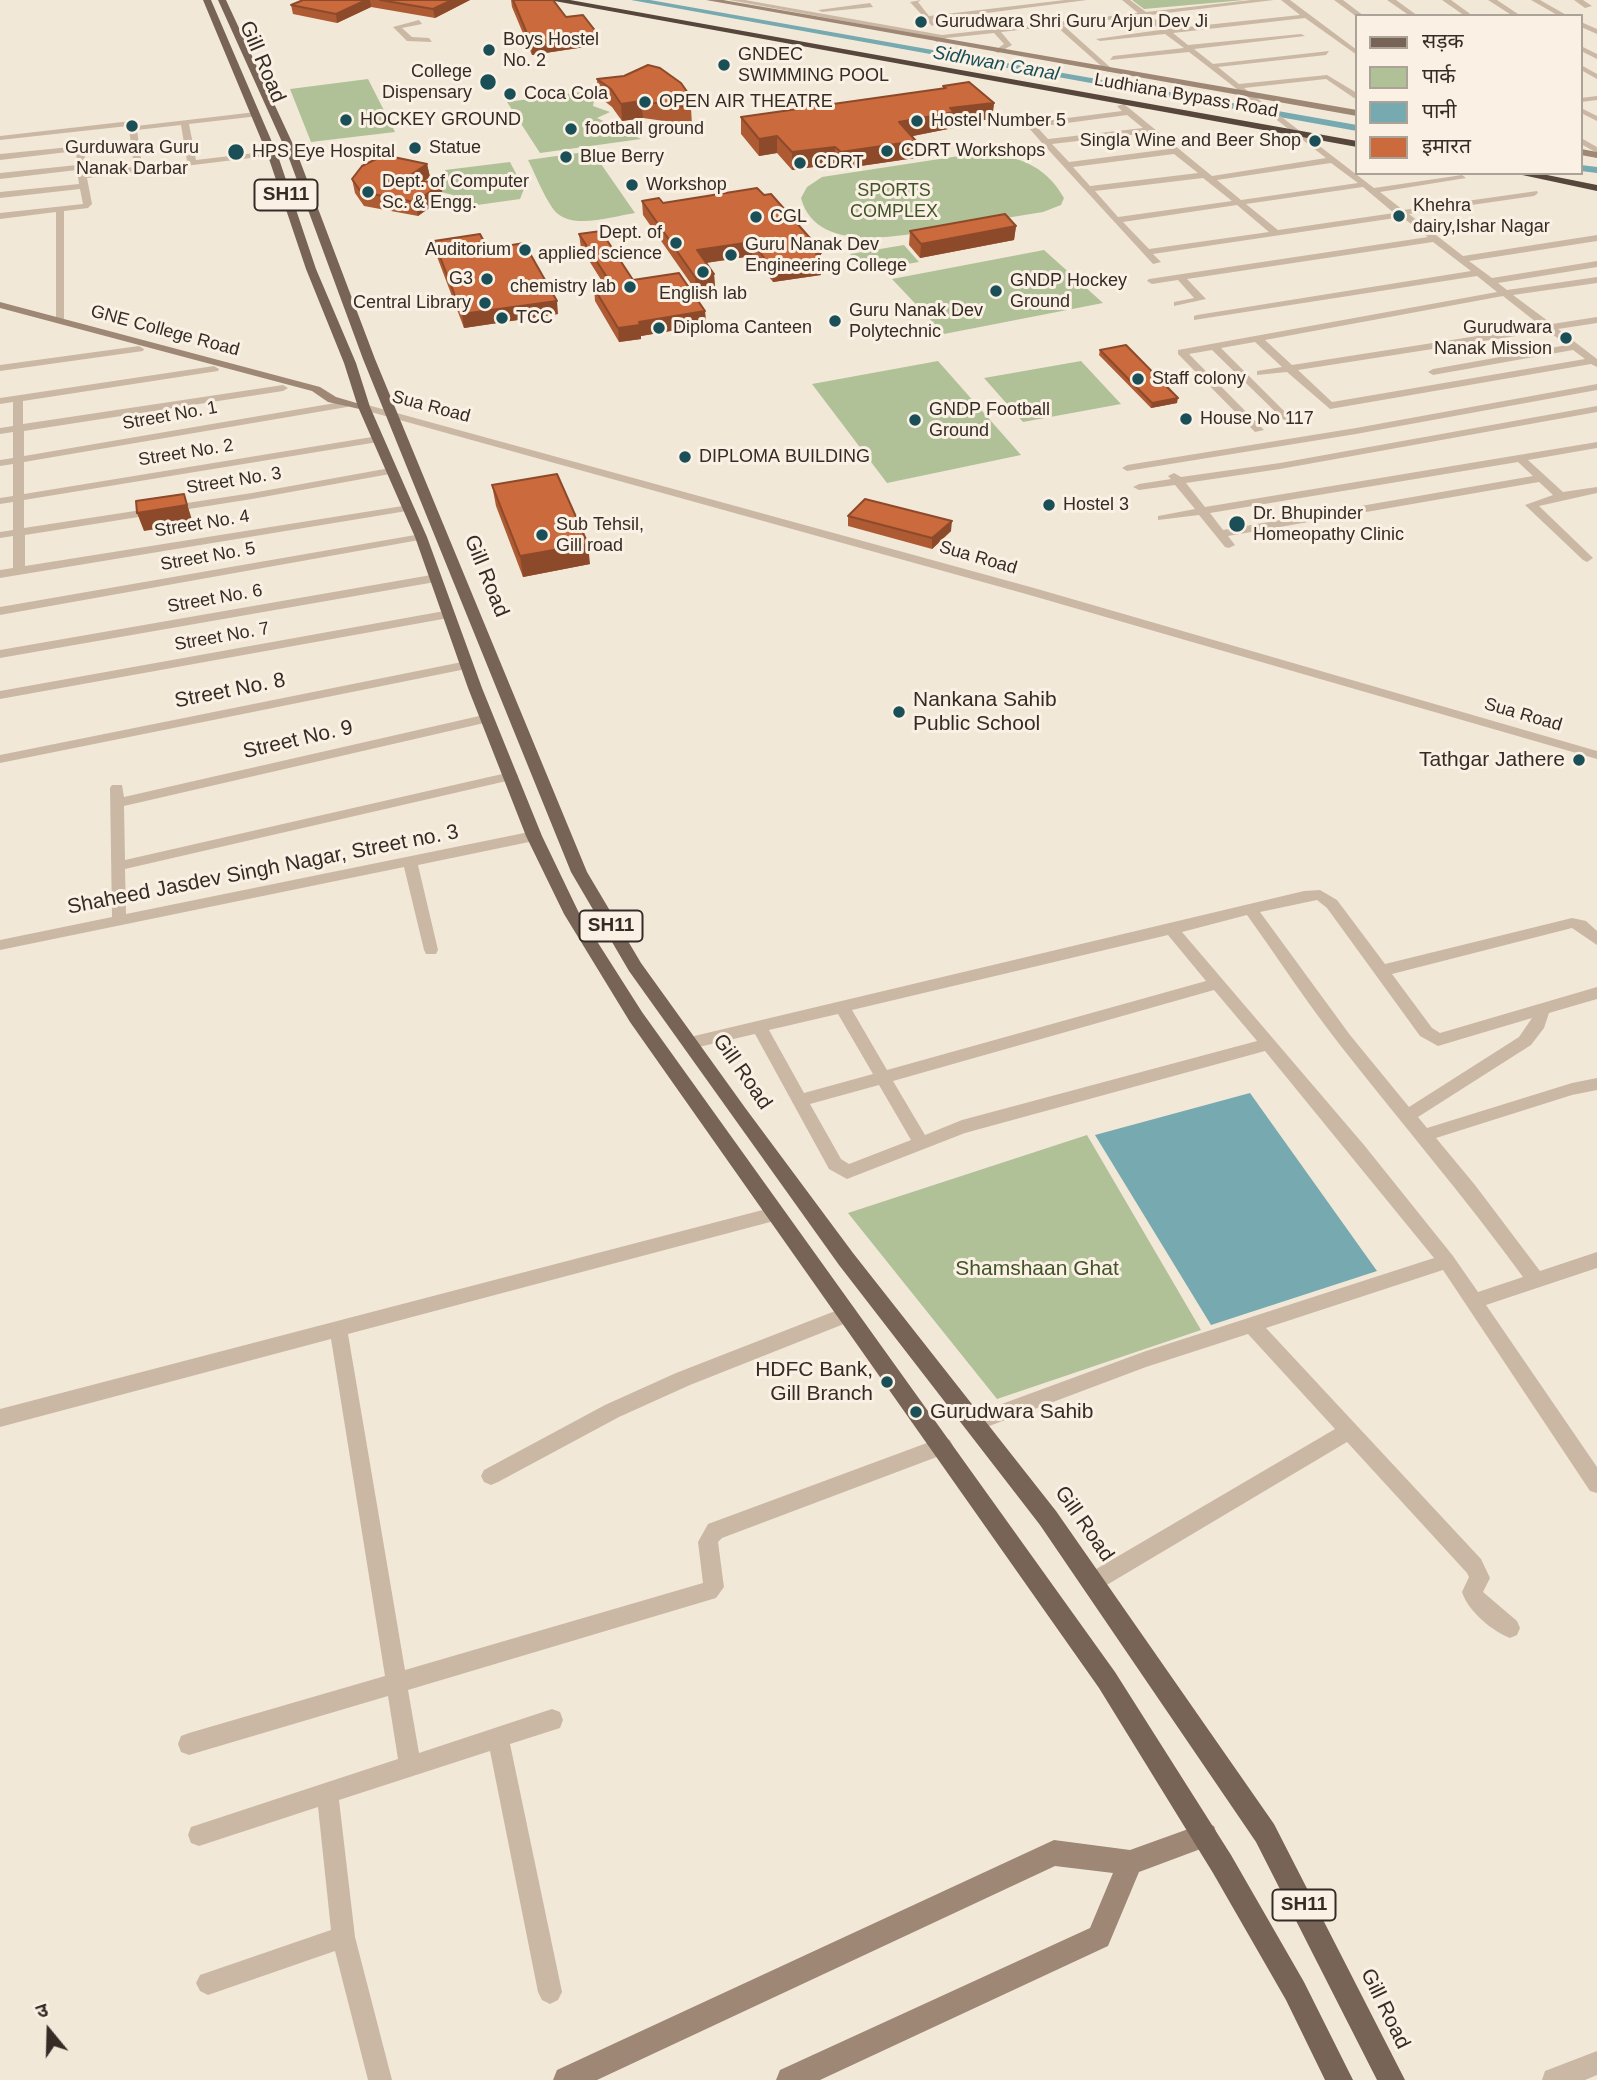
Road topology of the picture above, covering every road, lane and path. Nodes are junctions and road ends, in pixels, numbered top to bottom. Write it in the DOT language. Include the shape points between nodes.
graph roads {
  1 [pos="207,0"];
  2 [pos="222,0"];
  3 [pos="554,0"];
  4 [pos="579,0"];
  5 [pos="710,0"];
  6 [pos="735,0"];
  7 [pos="746,0"];
  8 [pos="1016,0"];
  9 [pos="1083,0"];
  10 [pos="1126,0"];
  11 [pos="1270,0"];
  12 [pos="1286,0"];
  13 [pos="1338,0"];
  14 [pos="1391,0"];
  15 [pos="1446,0"];
  16 [pos="1492,0"];
  17 [pos="1535,0"];
  18 [pos="1578,0"];
  19 [pos="916,1"];
  20 [pos="870,5"];
  21 [pos="1588,6"];
  22 [pos="1024,7"];
  23 [pos="802,12"];
  24 [pos="1358,14"];
  25 [pos="1412,14"];
  26 [pos="1467,14"];
  27 [pos="1515,14"];
  28 [pos="1561,14"];
  29 [pos="1147,16"];
  30 [pos="1307,16"];
  31 [pos="926,18"];
  32 [pos="419,22"];
  33 [pos="1056,23"];
  34 [pos="995,30"];
  35 [pos="1166,30"];
  36 [pos="1301,36"];
  37 [pos="942,38"];
  38 [pos="1100,39"];
  39 [pos="429,40"];
  40 [pos="1188,48"];
  41 [pos="998,51"];
  42 [pos="1356,52"];
  43 [pos="1326,53"];
  44 [pos="1113,58"];
  45 [pos="1210,66"];
  46 [pos="1108,70"];
  47 [pos="1239,86"];
  48 [pos="1356,95"];
  49 [pos="1251,96"];
  50 [pos="1116,102"];
  51 [pos="1130,112"];
  52 [pos="1356,113"];
  53 [pos="256,114"];
  54 [pos="185,123"];
  55 [pos="1292,128"];
  56 [pos="133,129"];
  57 [pos="1150,130"];
  58 [pos="0,138"];
  59 [pos="1046,142"];
  60 [pos="1356,142"];
  61 [pos="1583,142"];
  62 [pos="1176,151"];
  63 [pos="272,153"];
  64 [pos="1597,153"];
  65 [pos="0,157"];
  66 [pos="1331,160"];
  67 [pos="192,163"];
  68 [pos="1067,165"];
  69 [pos="138,169"];
  70 [pos="1531,175"];
  71 [pos="1553,175"];
  72 [pos="0,176"];
  73 [pos="83,176"];
  74 [pos="1207,177"];
  75 [pos="1462,178"];
  76 [pos="1597,185"];
  77 [pos="1366,188"];
  78 [pos="1089,189"];
  79 [pos="1534,193"];
  80 [pos="0,195"];
  81 [pos="1240,203"];
  82 [pos="60,209"];
  83 [pos="1400,214"];
  84 [pos="0,216"];
  85 [pos="1116,220"];
  86 [pos="1276,233"];
  87 [pos="1597,238"];
  88 [pos="1434,239"];
  89 [pos="1147,252"];
  90 [pos="1461,259"];
  91 [pos="1156,262"];
  92 [pos="1597,264"];
  93 [pos="1479,273"];
  94 [pos="1180,277"];
  95 [pos="1597,280"];
  96 [pos="1152,281"];
  97 [pos="1490,281"];
  98 [pos="1506,293"];
  99 [pos="1177,304"];
  100 [pos="0,305"];
  101 [pos="0,312"];
  102 [pos="1197,318"];
  103 [pos="1597,320"];
  104 [pos="59,321"];
  105 [pos="1551,327"];
  106 [pos="1256,338"];
  107 [pos="1214,346"];
  108 [pos="1575,347"];
  109 [pos="139,349"];
  110 [pos="1593,358"];
  111 [pos="0,368"];
  112 [pos="1289,368"];
  113 [pos="214,369"];
  114 [pos="1433,372"];
  115 [pos="1261,373"];
  116 [pos="1597,387"];
  117 [pos="283,388"];
  118 [pos="320,394"];
  119 [pos="18,398"];
  120 [pos="0,401"];
  121 [pos="355,405"];
  122 [pos="1597,409"];
  123 [pos="391,414"];
  124 [pos="1292,424"];
  125 [pos="18,428"];
  126 [pos="1259,430"];
  127 [pos="0,431"];
  128 [pos="1356,431"];
  129 [pos="378,439"];
  130 [pos="1597,445"];
  131 [pos="1374,449"];
  132 [pos="1520,458"];
  133 [pos="18,460"];
  134 [pos="0,463"];
  135 [pos="1163,463"];
  136 [pos="1127,468"];
  137 [pos="390,471"];
  138 [pos="1542,478"];
  139 [pos="1178,481"];
  140 [pos="1139,487"];
  141 [pos="1596,492"];
  142 [pos="1561,496"];
  143 [pos="17,499"];
  144 [pos="0,501"];
  145 [pos="409,508"];
  146 [pos="1202,511"];
  147 [pos="1162,518"];
  148 [pos="18,532"];
  149 [pos="1221,534"];
  150 [pos="0,535"];
  151 [pos="421,537"];
  152 [pos="1229,545"];
  153 [pos="1587,558"];
  154 [pos="19,571"];
  155 [pos="0,574"];
  156 [pos="437,578"];
  157 [pos="0,611"];
  158 [pos="450,614"];
  159 [pos="0,654"];
  160 [pos="467,665"];
  161 [pos="0,695"];
  162 [pos="488,718"];
  163 [pos="1597,755"];
  164 [pos="0,759"];
  165 [pos="511,776"];
  166 [pos="534,836"];
  167 [pos="410,862"];
  168 [pos="119,866"];
  169 [pos="1250,909"];
  170 [pos="119,921"];
  171 [pos="1171,929"];
  172 [pos="1597,940"];
  173 [pos="0,945"];
  174 [pos="431,950"];
  175 [pos="1381,971"];
  176 [pos="1218,983"];
  177 [pos="1597,993"];
  178 [pos="842,1007"];
  179 [pos="1542,1009"];
  180 [pos="759,1027"];
  181 [pos="690,1043"];
  182 [pos="1269,1044"];
  183 [pos="884,1076"];
  184 [pos="1597,1084"];
  185 [pos="799,1101"];
  186 [pos="1406,1117"];
  187 [pos="1423,1136"];
  188 [pos="921,1143"];
  189 [pos="774,1214"];
  190 [pos="1597,1260"];
  191 [pos="1447,1261"];
  192 [pos="1536,1279"];
  193 [pos="1474,1301"];
  194 [pos="848,1314"];
  195 [pos="1252,1325"];
  196 [pos="338,1327"];
  197 [pos="0,1418"];
  198 [pos="976,1422"];
  199 [pos="1349,1431"];
  200 [pos="943,1446"];
  201 [pos="491,1476"];
  202 [pos="1597,1484"];
  203 [pos="1093,1582"];
  204 [pos="1510,1628"];
  205 [pos="398,1681"];
  206 [pos="552,1720"];
  207 [pos="498,1738"];
  208 [pos="189,1744"];
  209 [pos="410,1767"];
  210 [pos="327,1793"];
  211 [pos="199,1835"];
  212 [pos="1205,1836"];
  213 [pos="1130,1863"];
  214 [pos="342,1937"];
  215 [pos="208,1983"];
  216 [pos="550,1992"];
  217 [pos="1597,2063"];
  218 [pos="380,2080"];
  219 [pos="567,2080"];
  220 [pos="790,2080"];
  221 [pos="1339,2080"];
  222 [pos="1391,2080"];
  223 [pos="1554,2080"];
  1 -- 53 [label="main road, Gill Road / SH11"];
  2 -- 123 [label="main road, Gill Road / SH11" via="292,153"];
  3 -- 50 [label="highway, Ludhiana Bypass Road"];
  4 -- 55 [label="highway, Ludhiana Bypass Road"];
  5 -- 37 [label="street"];
  6 -- 7 [label="street"];
  6 -- 23 [label="street"];
  8 -- 22 [label="street"];
  9 -- 22 [label="street"];
  10 -- 29 [label="street"];
  11 -- 29 [label="street"];
  12 -- 30 [label="street"];
  13 -- 24 [label="street"];
  14 -- 25 [label="street"];
  15 -- 26 [label="street"];
  16 -- 27 [label="street"];
  17 -- 28 [label="street"];
  18 -- 21 [label="street"];
  19 -- 31 [label="street"];
  20 -- 23 [label="street"];
  22 -- 31 [label="street"];
  23 -- 37 [label="street"];
  29 -- 33 [label="street"];
  29 -- 35 [label="street"];
  30 -- 35 [label="street"];
  30 -- 42 [label="street"];
  31 -- 37 [label="street"];
  32 -- 39 [label="street" via="397,27 410,39"];
  33 -- 34 [label="street"];
  33 -- 46 [label="street"];
  34 -- 37 [label="street"];
  34 -- 41 [label="street" via="1008,45"];
  35 -- 38 [label="street"];
  35 -- 40 [label="street"];
  36 -- 40 [label="street"];
  37 -- 41 [label="street"];
  40 -- 44 [label="street"];
  40 -- 45 [label="street"];
  41 -- 46 [label="street"];
  43 -- 45 [label="street"];
  45 -- 47 [label="street"];
  46 -- 49 [label="street"];
  47 -- 48 [label="street" via="1327,77"];
  47 -- 49 [label="street"];
  49 -- 52 [label="street"];
  49 -- 55 [label="street"];
  50 -- 51 [label="street"];
  50 -- 55 [label="highway, Ludhiana Bypass Road"];
  51 -- 57 [label="street"];
  51 -- 59 [label="street" via="1031,125"];
  53 -- 54 [label="street"];
  53 -- 63 [label="main road, Gill Road / SH11"];
  54 -- 56 [label="street"];
  54 -- 67 [label="street"];
  55 -- 60 [label="highway, Ludhiana Bypass Road"];
  55 -- 66 [label="street"];
  56 -- 58 [label="street" via="131,123"];
  56 -- 69 [label="street"];
  57 -- 59 [label="street"];
  57 -- 62 [label="street"];
  59 -- 68 [label="street"];
  61 -- 64 [label="street"];
  62 -- 68 [label="street"];
  62 -- 74 [label="street"];
  63 -- 67 [label="street"];
  63 -- 121 [label="main road, Gill Road / SH11" via="311,270 349,363"];
  65 -- 73 [label="street" via="80,148"];
  66 -- 74 [label="street"];
  66 -- 77 [label="street"];
  67 -- 69 [label="street"];
  68 -- 78 [label="street"];
  69 -- 73 [label="street"];
  70 -- 76 [label="highway"];
  71 -- 76 [label="highway"];
  72 -- 73 [label="street"];
  73 -- 80 [label="street"];
  73 -- 82 [label="street" via="87,205"];
  74 -- 78 [label="street"];
  74 -- 81 [label="street"];
  75 -- 77 [label="street"];
  77 -- 81 [label="street"];
  77 -- 83 [label="street"];
  78 -- 85 [label="street"];
  79 -- 83 [label="street"];
  81 -- 85 [label="street"];
  81 -- 86 [label="street"];
  82 -- 84 [label="street"];
  82 -- 104 [label="street"];
  83 -- 86 [label="street"];
  83 -- 88 [label="street"];
  85 -- 89 [label="street"];
  86 -- 89 [label="street"];
  87 -- 90 [label="street"];
  88 -- 90 [label="street"];
  88 -- 94 [label="street"];
  89 -- 91 [label="street"];
  90 -- 93 [label="street"];
  92 -- 97 [label="street"];
  93 -- 97 [label="street"];
  93 -- 102 [label="street"];
  94 -- 96 [label="street"];
  94 -- 99 [label="street" via="1201,299"];
  95 -- 98 [label="street"];
  97 -- 98 [label="street"];
  98 -- 105 [label="street"];
  98 -- 106 [label="street"];
  100 -- 104 [label="street, GNE College Road"];
  101 -- 109 [label="street, GNE College Road"];
  103 -- 105 [label="street"];
  104 -- 118 [label="street, GNE College Road" via="316,389"];
  105 -- 108 [label="street"];
  105 -- 112 [label="street"];
  106 -- 107 [label="street"];
  106 -- 112 [label="street"];
  107 -- 124 [label="street"];
  107 -- 126 [label="street" via="1182,352"];
  108 -- 110 [label="street"];
  108 -- 114 [label="street"];
  109 -- 111 [label="street"];
  109 -- 113 [label="street, GNE College Road"];
  110 -- 112 [label="street" via="1330,406"];
  112 -- 115 [label="street"];
  113 -- 117 [label="street, GNE College Road"];
  113 -- 119 [label="street"];
  116 -- 128 [label="street"];
  117 -- 118 [label="street, GNE College Road"];
  117 -- 125 [label="street"];
  118 -- 121 [label="street, GNE College Road"];
  119 -- 120 [label="street"];
  119 -- 125 [label="street"];
  121 -- 123 [label="street, Sua Road"];
  121 -- 129 [label="main road, Gill Road / SH11"];
  121 -- 133 [label="street, Street No. 1"];
  122 -- 131 [label="street"];
  123 -- 163 [label="street, Sua Road" via="1030,591"];
  123 -- 181 [label="main road, Gill Road / SH11" via="579,872 635,967"];
  125 -- 127 [label="street"];
  125 -- 133 [label="street"];
  128 -- 131 [label="street"];
  128 -- 135 [label="street"];
  129 -- 137 [label="main road, Gill Road / SH11"];
  129 -- 143 [label="street, Street No. 2"];
  130 -- 132 [label="street"];
  131 -- 139 [label="street"];
  132 -- 138 [label="street"];
  132 -- 146 [label="street"];
  133 -- 134 [label="street, Street No. 1"];
  133 -- 143 [label="street"];
  135 -- 136 [label="street"];
  135 -- 139 [label="street"];
  137 -- 145 [label="main road, Gill Road / SH11"];
  137 -- 148 [label="street, Street No. 3"];
  138 -- 142 [label="street"];
  138 -- 149 [label="street"];
  139 -- 140 [label="street"];
  139 -- 146 [label="street"];
  141 -- 142 [label="street"];
  142 -- 153 [label="street" via="1531,505"];
  143 -- 144 [label="street, Street No. 2"];
  143 -- 148 [label="street"];
  145 -- 151 [label="main road, Gill Road / SH11"];
  145 -- 154 [label="street, Street No. 4"];
  146 -- 147 [label="street"];
  146 -- 149 [label="street"];
  148 -- 150 [label="street, Street No. 3"];
  148 -- 154 [label="street"];
  149 -- 152 [label="street"];
  151 -- 156 [label="main road, Gill Road / SH11"];
  151 -- 157 [label="street, Street No. 5"];
  154 -- 155 [label="street, Street No. 4"];
  156 -- 158 [label="main road, Gill Road / SH11"];
  156 -- 159 [label="street, Street No. 6"];
  158 -- 160 [label="main road, Gill Road / SH11"];
  158 -- 161 [label="street, Street No. 7"];
  160 -- 162 [label="main road, Gill Road / SH11"];
  160 -- 164 [label="street, Street No. 8"];
  162 -- 165 [label="main road, Gill Road / SH11"];
  162 -- 168 [label="street, Street No. 9" via="117,796"];
  165 -- 166 [label="main road, Gill Road / SH11"];
  165 -- 168 [label="street"];
  166 -- 167 [label="street, Shaheed Jasdev Singh Nagar, Street no. 3"];
  166 -- 189 [label="main road, Gill Road / SH11" via="572,915 636,1017"];
  167 -- 170 [label="street, Shaheed Jasdev Singh Nagar, Street no. 3"];
  167 -- 174 [label="street"];
  168 -- 170 [label="street"];
  169 -- 171 [label="street"];
  169 -- 175 [label="street" via="1320,895 1332,904"];
  169 -- 186 [label="street"];
  170 -- 173 [label="street, Shaheed Jasdev Singh Nagar, Street no. 3"];
  171 -- 176 [label="street"];
  171 -- 178 [label="street"];
  172 -- 175 [label="street" via="1572,923"];
  175 -- 179 [label="street" via="1426,1032 1438,1040"];
  176 -- 182 [label="street"];
  176 -- 183 [label="street"];
  177 -- 179 [label="street"];
  178 -- 180 [label="street"];
  178 -- 183 [label="street"];
  179 -- 186 [label="street" via="1538,1024 1525,1041"];
  180 -- 181 [label="street"];
  180 -- 185 [label="street"];
  181 -- 198 [label="main road, Gill Road / SH11" via="846,1259"];
  182 -- 188 [label="street" via="982,1121"];
  182 -- 191 [label="street"];
  183 -- 185 [label="street"];
  183 -- 188 [label="street"];
  184 -- 187 [label="street"];
  185 -- 188 [label="street" via="835,1164 847,1172"];
  186 -- 187 [label="street"];
  187 -- 192 [label="street"];
  189 -- 194 [label="main road, Gill Road / SH11"];
  189 -- 196 [label="street"];
  190 -- 192 [label="street"];
  191 -- 193 [label="street"];
  191 -- 195 [label="street"];
  192 -- 193 [label="street"];
  193 -- 202 [label="street"];
  194 -- 200 [label="main road, Gill Road / SH11"];
  194 -- 201 [label="street" via="612,1411"];
  195 -- 198 [label="street"];
  195 -- 199 [label="street"];
  196 -- 197 [label="street"];
  196 -- 205 [label="street"];
  198 -- 203 [label="main road, Gill Road / SH11"];
  199 -- 203 [label="street"];
  199 -- 204 [label="street" via="1474,1566 1480,1578 1472,1591 1474,1598"];
  200 -- 205 [label="street" via="715,1531 706,1541 716,1579 709,1591"];
  200 -- 212 [label="main road, Gill Road / SH11" via="1107,1680"];
  203 -- 222 [label="main road, Gill Road / SH11" via="1265,1833"];
  205 -- 208 [label="street"];
  205 -- 209 [label="street"];
  206 -- 207 [label="street"];
  207 -- 209 [label="street"];
  207 -- 216 [label="street"];
  209 -- 210 [label="street"];
  210 -- 211 [label="street"];
  210 -- 214 [label="street"];
  212 -- 213 [label="street"];
  212 -- 221 [label="main road, Gill Road / SH11" via="1295,1991"];
  213 -- 219 [label="street" via="1054,1853"];
  213 -- 220 [label="street" via="1099,1937"];
  214 -- 215 [label="street"];
  214 -- 218 [label="street"];
  217 -- 223 [label="street"];
}
